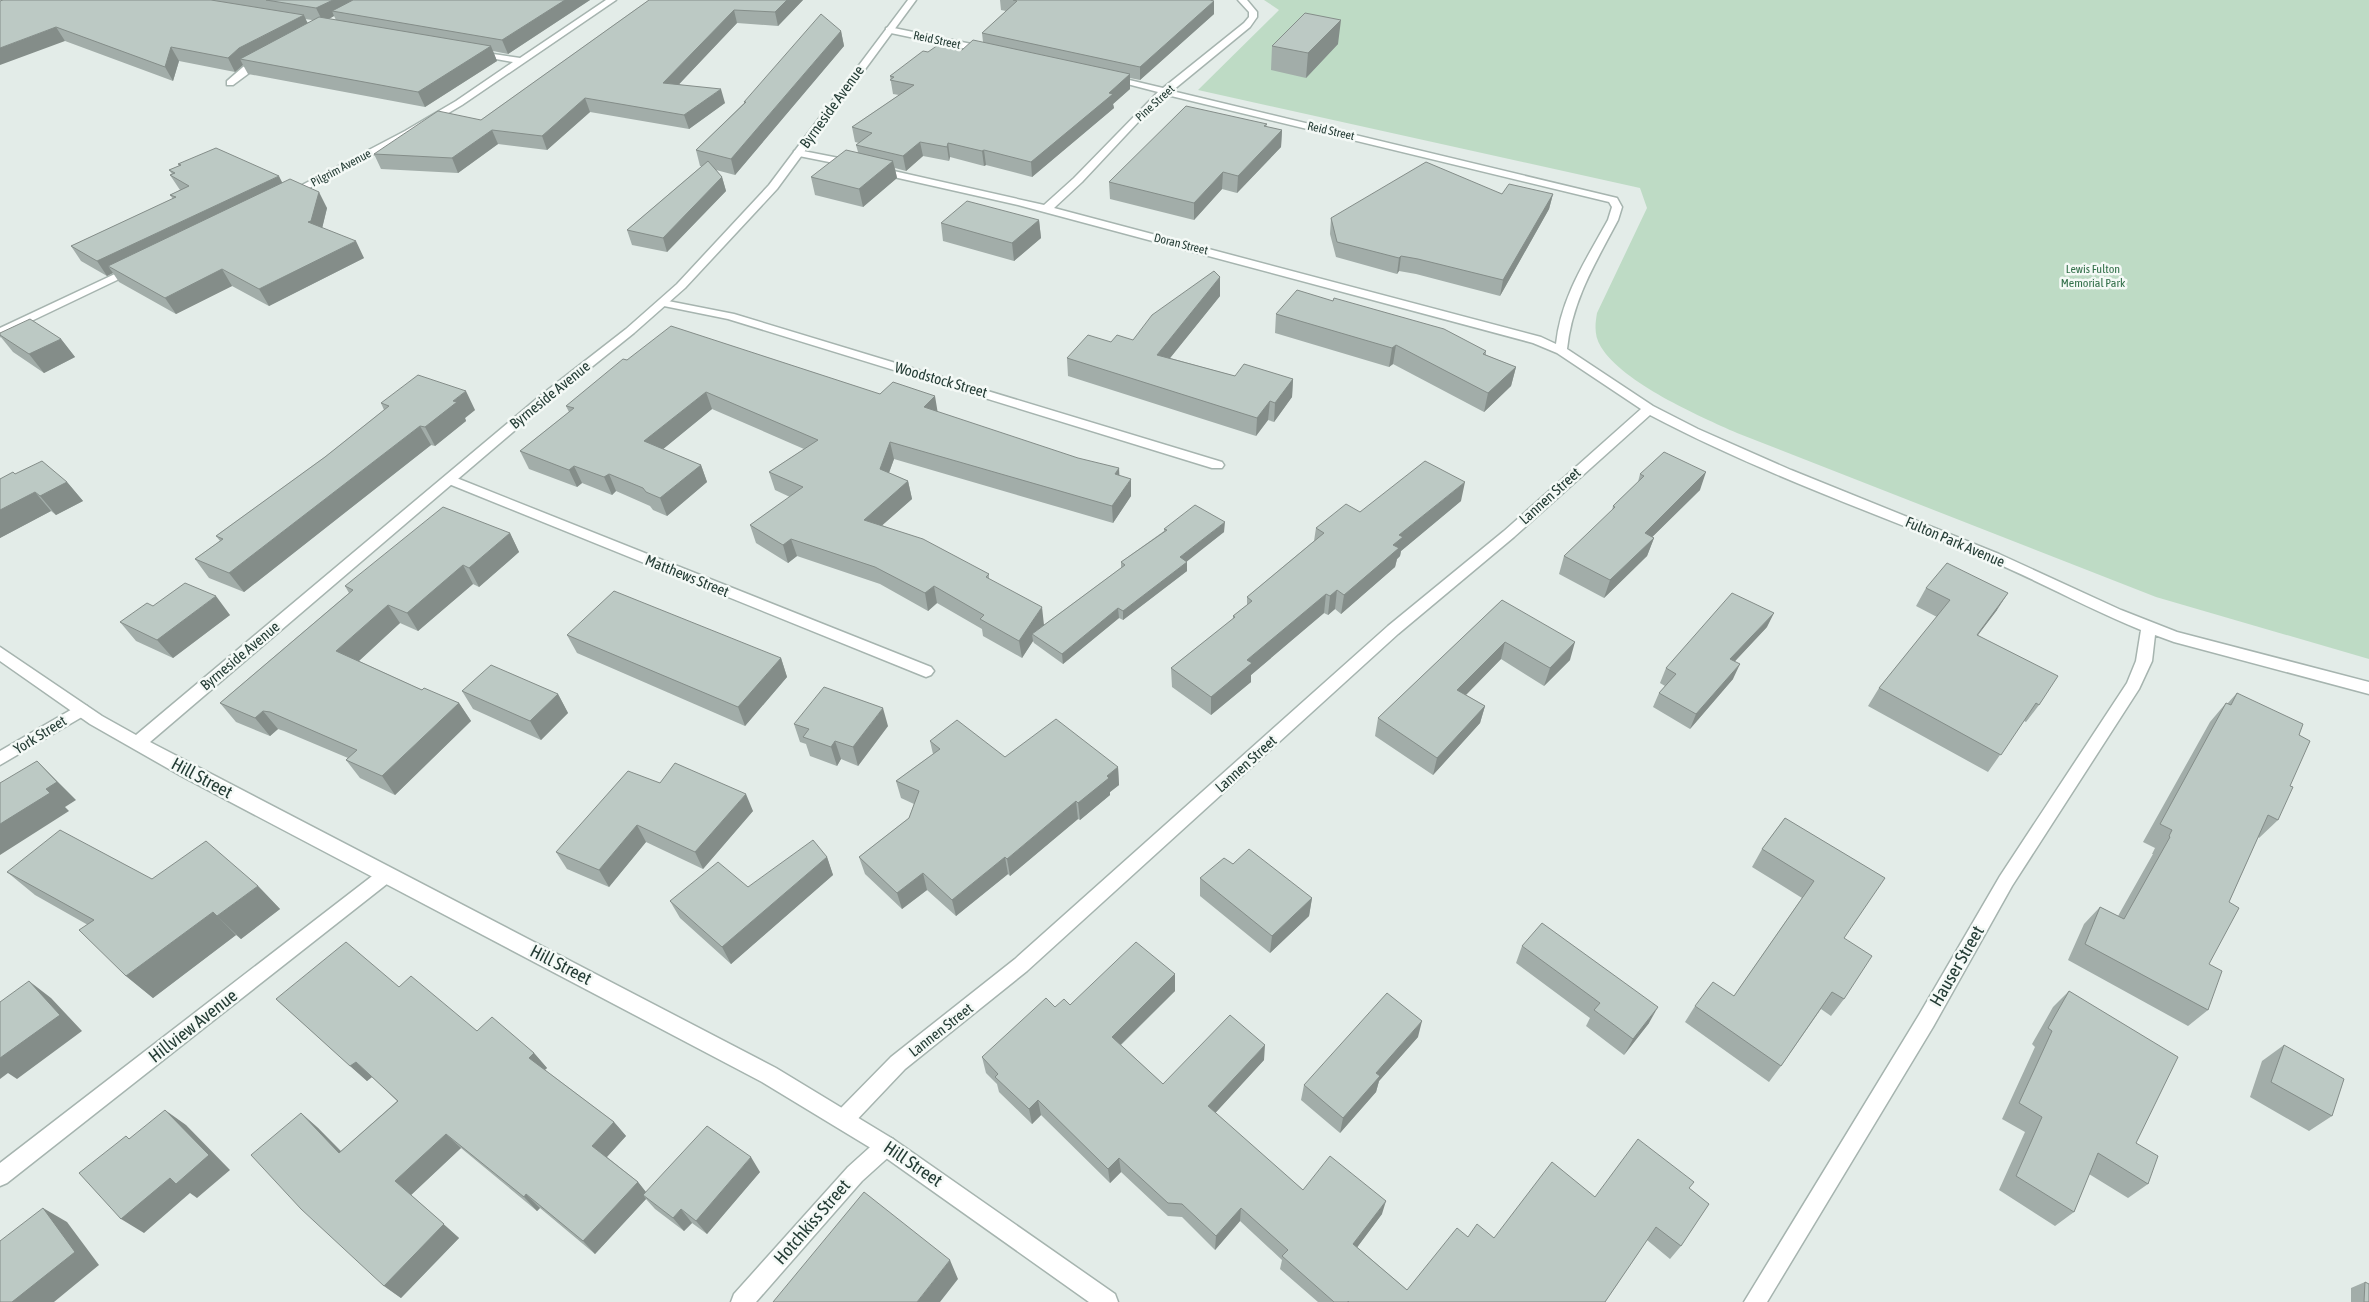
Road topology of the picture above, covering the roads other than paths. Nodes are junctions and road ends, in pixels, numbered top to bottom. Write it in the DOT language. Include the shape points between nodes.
graph roads {
  1 [pos="612,0"];
  2 [pos="912,0"];
  3 [pos="1242,0"];
  4 [pos="889,30"];
  5 [pos="466,51"];
  6 [pos="276,52"];
  7 [pos="995,52"];
  8 [pos="522,61"];
  9 [pos="1104,76"];
  10 [pos="230,83"];
  11 [pos="1166,91"];
  12 [pos="798,153"];
  13 [pos="277,201"];
  14 [pos="1046,209"];
  15 [pos="145,263"];
  16 [pos="663,303"];
  17 [pos="0,332"];
  18 [pos="1561,350"];
  19 [pos="1649,408"];
  20 [pos="1217,465"];
  21 [pos="448,479"];
  22 [pos="2149,628"];
  23 [pos="0,653"];
  24 [pos="926,671"];
  25 [pos="2369,688"];
  26 [pos="81,710"];
  27 [pos="138,743"];
  28 [pos="0,760"];
  29 [pos="386,875"];
  30 [pos="844,1119"];
  31 [pos="886,1146"];
  32 [pos="0,1176"];
  33 [pos="742,1302"];
  34 [pos="1107,1302"];
  35 [pos="1756,1302"];
  1 -- 8 [label="street, Pilgrim Avenue"];
  2 -- 4 [label="street, Byrneside Avenue"];
  3 -- 11 [label="street, Pine Street" via="1252,12 1248,25"];
  4 -- 7 [label="street, Reid Street"];
  4 -- 12 [label="street, Byrneside Avenue"];
  5 -- 8 [label="street"];
  6 -- 10 [label="street" via="246,69"];
  8 -- 13 [label="street, Pilgrim Avenue" via="429,121"];
  9 -- 11 [label="street, Reid Street"];
  11 -- 14 [label="street, Pine Street"];
  11 -- 18 [label="street, Reid Street" via="1613,200 1616,207 1612,220 1569,302"];
  12 -- 14 [label="street, Doran Street"];
  12 -- 16 [label="street, Byrneside Avenue" via="755,208"];
  14 -- 18 [label="street, Doran Street" via="1526,337"];
  15 -- 17 [label="street"];
  16 -- 20 [label="street, Woodstock Street" via="730,316"];
  16 -- 21 [label="street, Byrneside Avenue"];
  18 -- 19 [label="street, Fulton Park Avenue"];
  19 -- 22 [label="street, Fulton Park Avenue" via="1734,451 1994,557"];
  19 -- 30 [label="street, Lannen Street" via="1508,534 1393,630 1022,965 898,1064"];
  21 -- 24 [label="street, Matthews Street"];
  21 -- 27 [label="street, Byrneside Avenue"];
  22 -- 25 [label="street, Fulton Park Avenue" via="2206,647"];
  22 -- 35 [label="street, Hauser Street" via="2144,661 2134,686 2006,881 1926,1021"];
  23 -- 26 [label="street, Hill Street"];
  26 -- 27 [label="street, Hill Street"];
  26 -- 28 [label="street, York Street"];
  27 -- 29 [label="street, Hill Street"];
  29 -- 30 [label="street, Hill Street" via="713,1044"];
  29 -- 32 [label="street, Hillview Avenue"];
  30 -- 31 [label="street, Hill Street"];
  31 -- 33 [label="street, Hotchkiss Street" via="837,1193"];
  31 -- 34 [label="street, Hill Street"];
}
